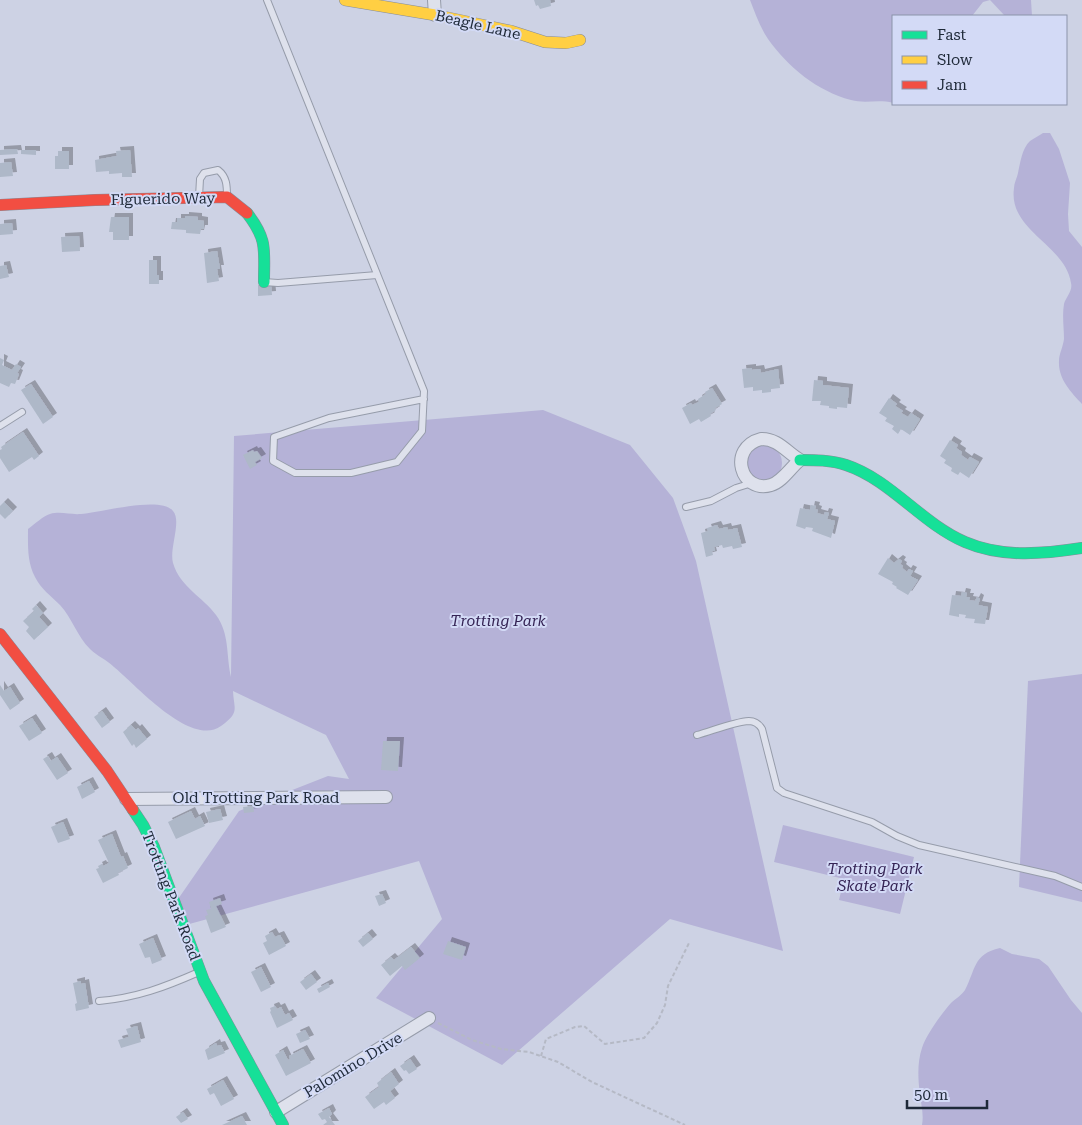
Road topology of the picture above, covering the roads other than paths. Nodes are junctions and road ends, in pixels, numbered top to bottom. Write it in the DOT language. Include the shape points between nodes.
graph roads {
  1 [pos="268,0"];
  2 [pos="345,0"];
  3 [pos="434,0"];
  4 [pos="435,15"];
  5 [pos="580,40"];
  6 [pos="227,197"];
  7 [pos="199,198"];
  8 [pos="0,205"];
  9 [pos="377,275"];
  10 [pos="264,282"];
  11 [pos="424,400"];
  12 [pos="22,412"];
  13 [pos="0,426"];
  14 [pos="800,460"];
  15 [pos="752,483"];
  16 [pos="686,508"];
  17 [pos="1082,548"];
  18 [pos="0,634"];
  19 [pos="697,735"];
  20 [pos="386,797"];
  21 [pos="126,799"];
  22 [pos="1082,887"];
  23 [pos="200,972"];
  24 [pos="99,1001"];
  25 [pos="429,1018"];
  26 [pos="276,1112"];
  27 [pos="283,1125"];
  1 -- 9 [label="lane"];
  2 -- 4 [label="street, Beagle Lane"];
  3 -- 4 [label="street"];
  4 -- 5 [label="street, Beagle Lane" via="545,42"];
  6 -- 7 [label="street, Figuerido Way"];
  6 -- 7 [label="lane" via="224,174 210,170 200,179"];
  6 -- 10 [label="street, Figuerido Way" via="246,211 258,227 264,242"];
  7 -- 8 [label="street, Figuerido Way"];
  9 -- 10 [label="lane"];
  9 -- 11 [label="lane" via="424,392"];
  11 -- 11 [label="lane" via="329,418 274,436 273,461 295,473 351,473 397,462 422,431"];
  12 -- 13 [label="lane"];
  14 -- 15 [label="street" via="777,483 764,486"];
  14 -- 15 [label="street" via="774,440 755,441 745,449 741,461 743,473"];
  14 -- 17 [label="street" via="838,463 864,474 880,482 934,525 975,545 1018,554"];
  15 -- 16 [label="lane" via="712,501"];
  18 -- 21 [label="street, Trotting Park Road" via="85,741"];
  19 -- 22 [label="lane" via="742,722 755,722 762,729 777,788 784,793 872,822 919,845 1055,876"];
  20 -- 21 [label="street, Old Trotting Park Road"];
  21 -- 23 [label="street, Trotting Park Road" via="154,847"];
  23 -- 24 [label="lane" via="137,996"];
  23 -- 26 [label="street, Trotting Park Road"];
  25 -- 26 [label="street, Palomino Drive"];
  26 -- 27 [label="street, Trotting Park Road"];
}
